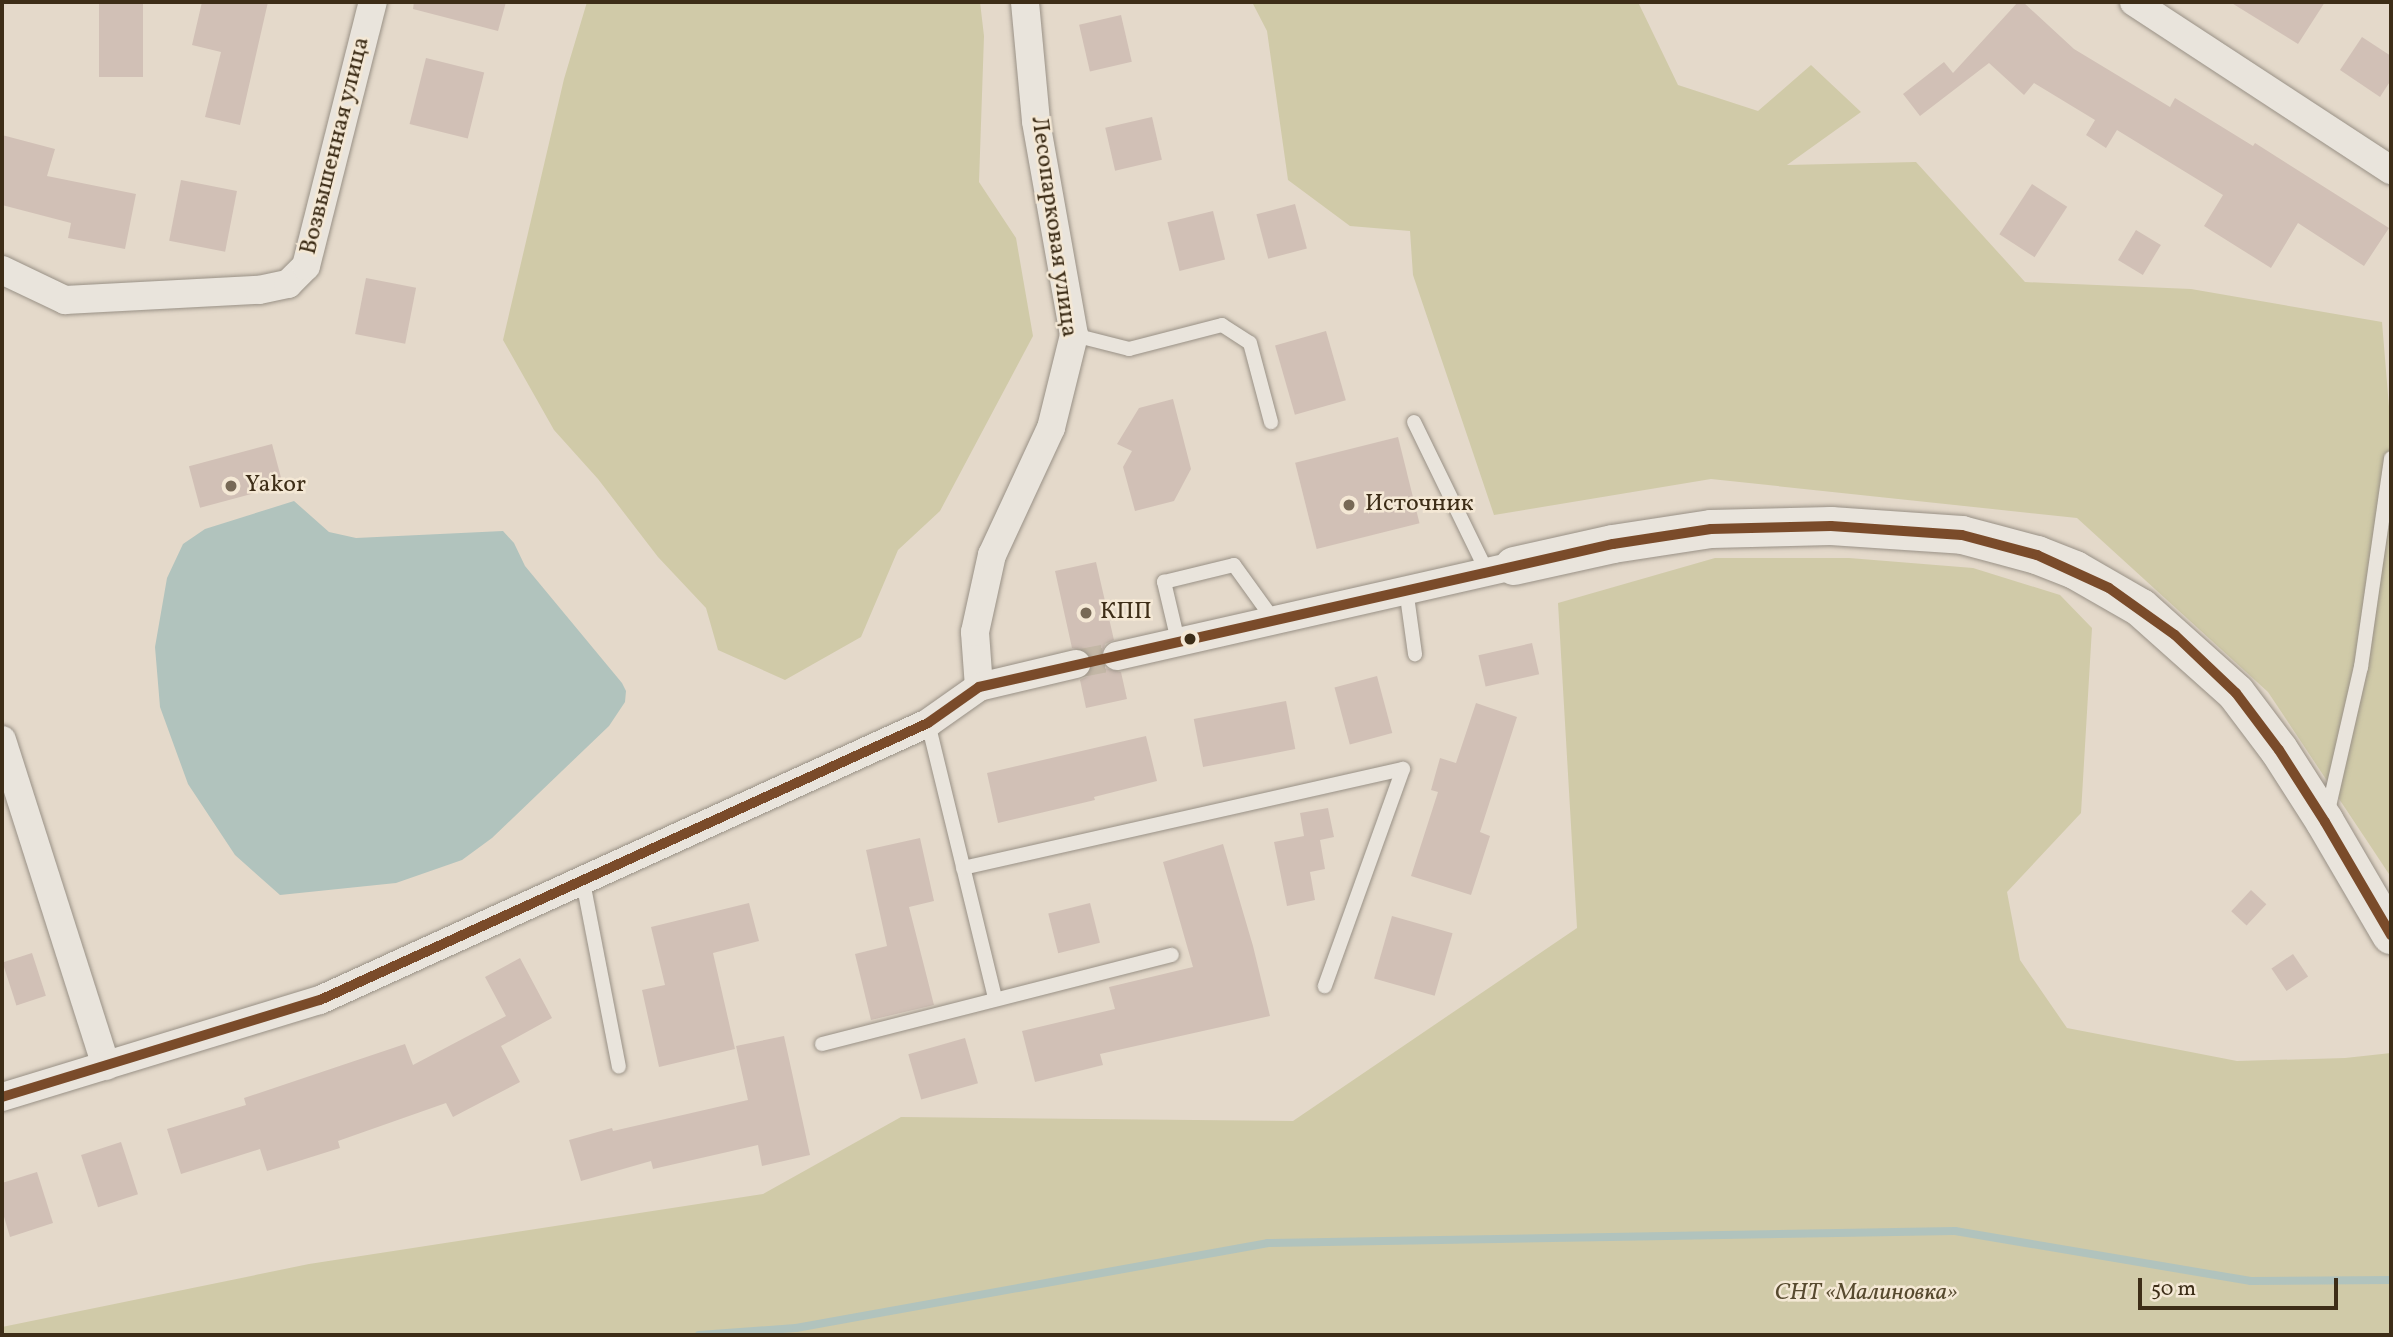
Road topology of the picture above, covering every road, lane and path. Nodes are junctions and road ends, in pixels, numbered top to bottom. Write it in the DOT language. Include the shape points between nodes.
graph roads {
  1 [pos="373,2"];
  2 [pos="1026,2"];
  3 [pos="2134,2"];
  4 [pos="2391,170"];
  5 [pos="2,270"];
  6 [pos="1074,335"];
  7 [pos="1271,422"];
  8 [pos="1415,422"];
  9 [pos="2391,458"];
  10 [pos="1501,569"];
  11 [pos="1406,589"];
  12 [pos="1273,619"];
  13 [pos="1178,641"];
  14 [pos="1415,654"];
  15 [pos="1117,656"];
  16 [pos="1076,664"];
  17 [pos="978,687"];
  18 [pos="928,723"];
  19 [pos="2,740"];
  20 [pos="2325,822"];
  21 [pos="963,868"];
  22 [pos="583,882"];
  23 [pos="2391,935"];
  24 [pos="1171,955"];
  25 [pos="1325,986"];
  26 [pos="995,998"];
  27 [pos="822,1044"];
  28 [pos="106,1066"];
  29 [pos="619,1067"];
  30 [pos="2,1097"];
  1 -- 5 [label="street, Возвышенная улица" via="306,266 288,284 259,290 65,300"];
  2 -- 6 [label="street, Лесопарковая улица" via="1036,121"];
  3 -- 4 [label="street"];
  6 -- 7 [label="lane" via="1129,349 1222,325 1250,343"];
  6 -- 17 [label="street, Лесопарковая улица" via="1051,428 992,555 975,632"];
  8 -- 10 [label="lane"];
  9 -- 20 [label="lane" via="2361,667"];
  10 -- 11 [label="street"];
  10 -- 20 [label="street" via="1662,535 1772,525 1897,528 1949,534 2036,555 2131,601 2208,665 2280,750"];
  11 -- 12 [label="street"];
  11 -- 14 [label="lane"];
  12 -- 13 [label="street"];
  12 -- 13 [label="lane" via="1234,565 1164,582"];
  13 -- 15 [label="street"];
  16 -- 17 [label="street"];
  17 -- 18 [label="street"];
  18 -- 21 [label="lane"];
  18 -- 22 [label="street"];
  19 -- 28 [label="street"];
  20 -- 23 [label="street"];
  21 -- 25 [label="lane" via="1403,769"];
  21 -- 26 [label="lane"];
  22 -- 28 [label="street" via="320,1000"];
  22 -- 29 [label="lane"];
  24 -- 26 [label="lane"];
  26 -- 27 [label="lane"];
  28 -- 30 [label="street"];
}
